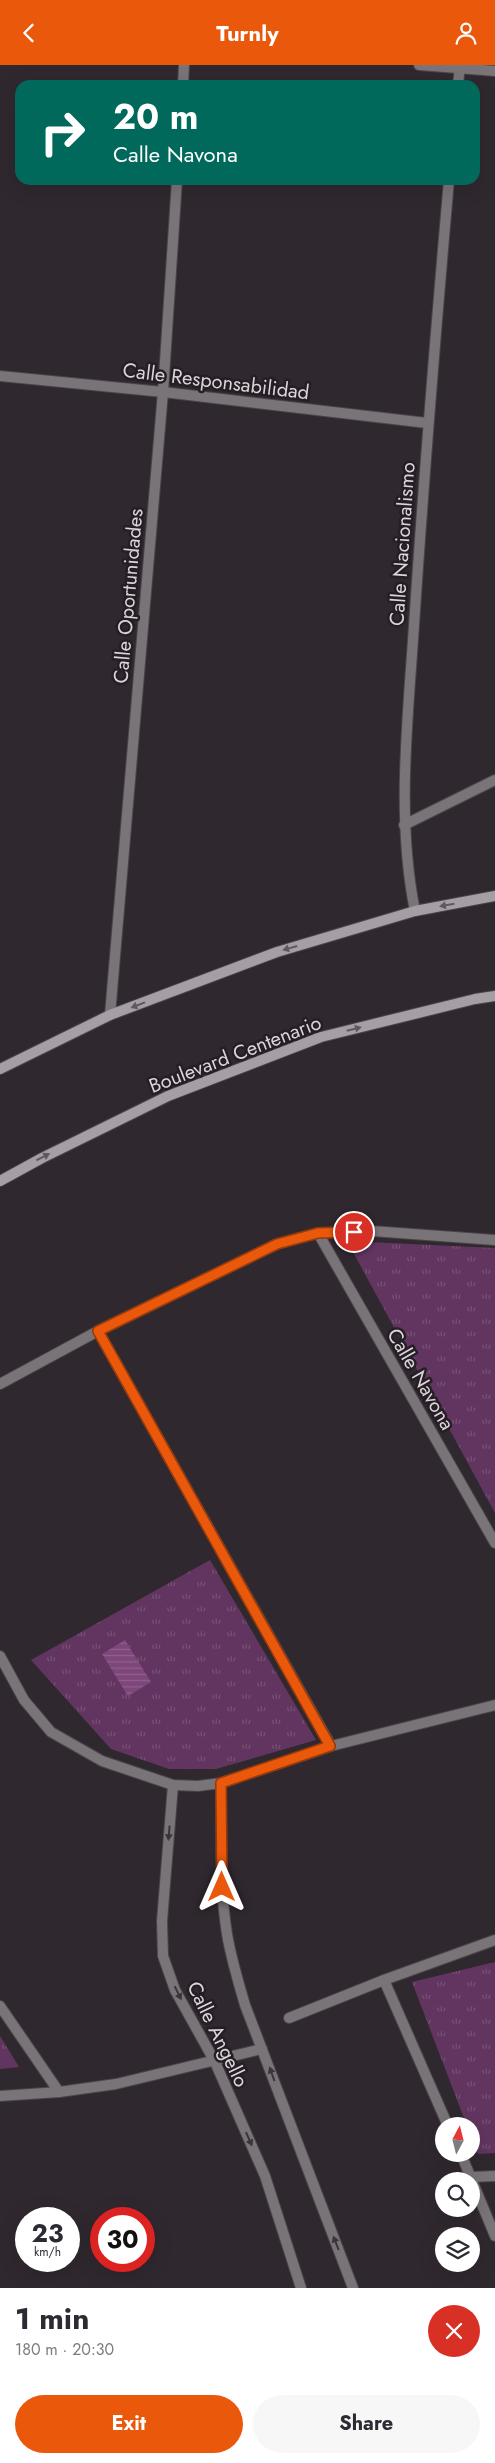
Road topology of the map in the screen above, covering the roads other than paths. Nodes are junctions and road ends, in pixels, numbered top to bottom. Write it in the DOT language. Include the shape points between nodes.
graph roads {
  1 [pos="184,65"];
  2 [pos="419,65"];
  3 [pos="460,67"];
  4 [pos="495,71"];
  5 [pos="183,80"];
  6 [pos="459,80"];
  7 [pos="177,185"];
  8 [pos="449,185"];
  9 [pos="0,376"];
  10 [pos="163,392"];
  11 [pos="427,423"];
  12 [pos="495,780"];
  13 [pos="404,825"];
  14 [pos="495,897"];
  15 [pos="415,911"];
  16 [pos="495,996"];
  17 [pos="110,1015"];
  18 [pos="0,1069"];
  19 [pos="0,1181"];
  20 [pos="318,1233"];
  21 [pos="495,1240"];
  22 [pos="98,1331"];
  23 [pos="0,1384"];
  24 [pos="495,1543"];
  25 [pos="0,1656"];
  26 [pos="495,1705"];
  27 [pos="330,1746"];
  28 [pos="221,1783"];
  29 [pos="173,1785"];
  30 [pos="495,1940"];
  31 [pos="384,1980"];
  32 [pos="0,2006"];
  33 [pos="289,2018"];
  34 [pos="262,2049"];
  35 [pos="215,2062"];
  36 [pos="59,2092"];
  37 [pos="0,2096"];
  38 [pos="444,2117"];
  39 [pos="495,2176"];
  40 [pos="480,2177"];
  41 [pos="480,2199"];
  42 [pos="495,2236"];
  43 [pos="302,2288"];
  44 [pos="353,2288"];
  1 -- 5 [label="street"];
  2 -- 3 [label="street"];
  3 -- 4 [label="street"];
  3 -- 6 [label="street"];
  7 -- 10 [label="street, Calle Oportunidades"];
  8 -- 11 [label="street, Calle Nacionalismo"];
  9 -- 10 [label="street, Calle Responsabilidad"];
  10 -- 11 [label="street, Calle Responsabilidad"];
  10 -- 17 [label="street, Calle Oportunidades"];
  11 -- 13 [label="street, Calle Nacionalismo"];
  12 -- 13 [label="street"];
  13 -- 15 [label="street, Calle Nacionalismo" via="407,873"];
  14 -- 15 [label="main road, one-way"];
  15 -- 17 [label="main road, one-way" via="277,951"];
  19 -- 16 [label="main road, Boulevard Centenario, one-way" via="168,1096 321,1037"];
  17 -- 18 [label="main road"];
  20 -- 21 [label="street" via="372,1231"];
  20 -- 22 [label="street" via="277,1244"];
  20 -- 24 [label="street, Calle Navona"];
  22 -- 23 [label="street"];
  22 -- 27 [label="street"];
  25 -- 29 [label="street" via="24,1700 51,1732 102,1761"];
  26 -- 27 [label="street"];
  27 -- 28 [label="street"];
  28 -- 29 [label="street"];
  28 -- 34 [label="street, Calle Angello" via="222,1887 227,1933 242,1997"];
  29 -- 35 [label="street, Calle Angello, one-way" via="162,1921 164,1956 176,1990"];
  30 -- 31 [label="street"];
  31 -- 33 [label="street"];
  31 -- 38 [label="street"];
  32 -- 36 [label="street"];
  34 -- 35 [label="street"];
  44 -- 34 [label="street, Calle Angello, one-way"];
  35 -- 36 [label="street" via="116,2084"];
  35 -- 43 [label="street, Calle Angello, one-way" via="265,2177"];
  36 -- 37 [label="street"];
  39 -- 40 [label="street"];
  41 -- 42 [label="street"];
}
